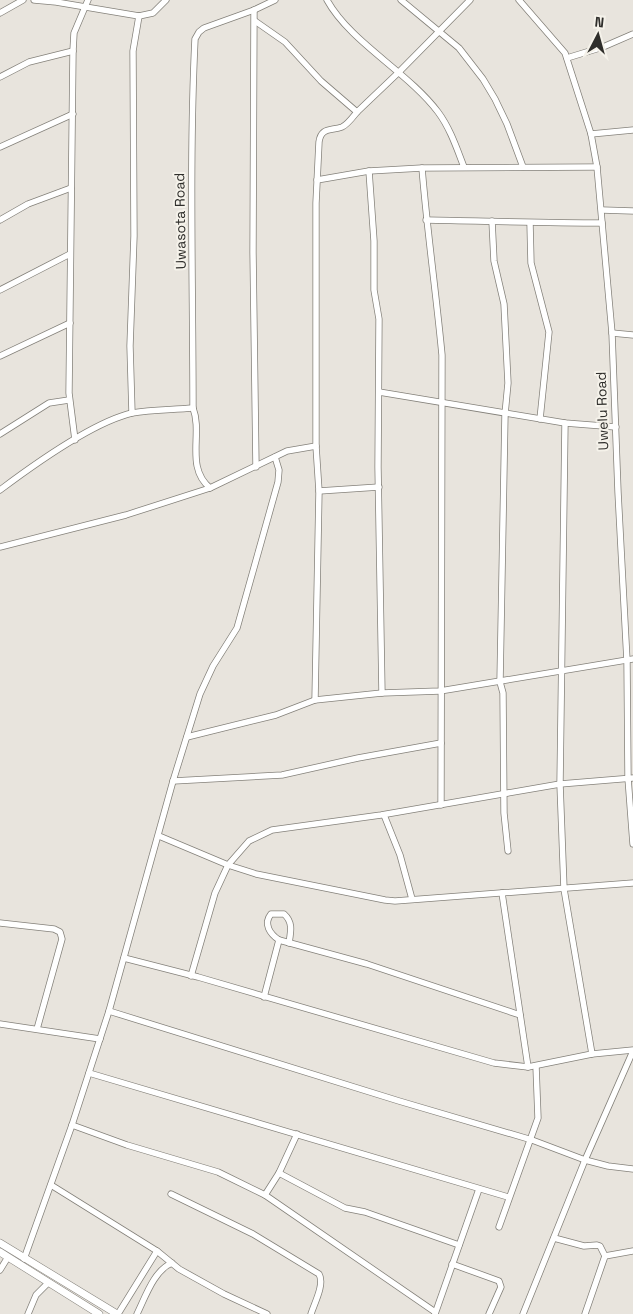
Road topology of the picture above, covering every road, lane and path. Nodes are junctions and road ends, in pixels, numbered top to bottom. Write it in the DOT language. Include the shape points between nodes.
graph roads {
  1 [pos="21,0"];
  2 [pos="35,0"];
  3 [pos="88,0"];
  4 [pos="166,0"];
  5 [pos="275,0"];
  6 [pos="327,0"];
  7 [pos="401,0"];
  8 [pos="470,0"];
  9 [pos="519,0"];
  10 [pos="84,7"];
  11 [pos="254,10"];
  12 [pos="0,13"];
  13 [pos="139,16"];
  14 [pos="255,20"];
  15 [pos="438,31"];
  16 [pos="633,34"];
  17 [pos="73,51"];
  18 [pos="567,58"];
  19 [pos="399,72"];
  20 [pos="0,77"];
  21 [pos="357,112"];
  22 [pos="73,114"];
  23 [pos="633,130"];
  24 [pos="591,134"];
  25 [pos="0,147"];
  26 [pos="464,167"];
  27 [pos="523,167"];
  28 [pos="597,167"];
  29 [pos="422,168"];
  30 [pos="369,171"];
  31 [pos="317,180"];
  32 [pos="71,188"];
  33 [pos="602,210"];
  34 [pos="633,211"];
  35 [pos="0,220"];
  36 [pos="426,220"];
  37 [pos="492,221"];
  38 [pos="602,223"];
  39 [pos="530,224"];
  40 [pos="70,254"];
  41 [pos="0,290"];
  42 [pos="70,323"];
  43 [pos="612,333"];
  44 [pos="633,335"];
  45 [pos="0,356"];
  46 [pos="379,392"];
  47 [pos="70,400"];
  48 [pos="442,403"];
  49 [pos="193,408"];
  50 [pos="132,414"];
  51 [pos="505,414"];
  52 [pos="540,419"];
  53 [pos="565,423"];
  54 [pos="616,427"];
  55 [pos="0,434"];
  56 [pos="74,440"];
  57 [pos="316,446"];
  58 [pos="274,457"];
  59 [pos="256,466"];
  60 [pos="379,487"];
  61 [pos="210,488"];
  62 [pos="0,490"];
  63 [pos="319,491"];
  64 [pos="0,547"];
  65 [pos="630,660"];
  66 [pos="562,672"];
  67 [pos="500,682"];
  68 [pos="440,691"];
  69 [pos="382,693"];
  70 [pos="315,700"];
  71 [pos="630,717"];
  72 [pos="187,737"];
  73 [pos="440,743"];
  74 [pos="631,778"];
  75 [pos="173,781"];
  76 [pos="560,784"];
  77 [pos="504,793"];
  78 [pos="441,805"];
  79 [pos="384,815"];
  80 [pos="633,832"];
  81 [pos="159,836"];
  82 [pos="633,844"];
  83 [pos="508,851"];
  84 [pos="228,866"];
  85 [pos="633,883"];
  86 [pos="564,889"];
  87 [pos="502,892"];
  88 [pos="412,899"];
  89 [pos="0,923"];
  90 [pos="278,940"];
  91 [pos="289,943"];
  92 [pos="124,958"];
  93 [pos="191,976"];
  94 [pos="264,996"];
  95 [pos="109,1011"];
  96 [pos="520,1015"];
  97 [pos="0,1024"];
  98 [pos="37,1029"];
  99 [pos="100,1039"];
  100 [pos="633,1050"];
  101 [pos="592,1054"];
  102 [pos="536,1066"];
  103 [pos="528,1067"];
  104 [pos="89,1073"];
  105 [pos="72,1126"];
  106 [pos="297,1134"];
  107 [pos="532,1140"];
  108 [pos="585,1160"];
  109 [pos="633,1169"];
  110 [pos="279,1173"];
  111 [pos="51,1185"];
  112 [pos="478,1189"];
  113 [pos="171,1194"];
  114 [pos="265,1196"];
  115 [pos="508,1197"];
  116 [pos="499,1227"];
  117 [pos="554,1238"];
  118 [pos="0,1243"];
  119 [pos="459,1245"];
  120 [pos="157,1251"];
  121 [pos="633,1251"];
  122 [pos="0,1252"];
  123 [pos="605,1256"];
  124 [pos="8,1257"];
  125 [pos="24,1259"];
  126 [pos="172,1263"];
  127 [pos="452,1264"];
  128 [pos="0,1270"];
  129 [pos="48,1283"];
  130 [pos="435,1313"];
  131 [pos="28,1314"];
  132 [pos="99,1314"];
  133 [pos="117,1314"];
  134 [pos="137,1314"];
  135 [pos="267,1314"];
  136 [pos="311,1314"];
  137 [pos="489,1314"];
  138 [pos="523,1314"];
  139 [pos="585,1314"];
  1 -- 12 [label="street"];
  2 -- 10 [label="street"];
  3 -- 10 [label="street"];
  4 -- 13 [label="street" via="153,13"];
  5 -- 11 [label="street, Uwasota Road"];
  6 -- 19 [label="street" via="360,38"];
  7 -- 15 [label="street"];
  8 -- 15 [label="street"];
  9 -- 18 [label="street, Uwelu Road"];
  10 -- 13 [label="street"];
  10 -- 17 [label="street" via="74,33"];
  11 -- 14 [label="street"];
  11 -- 49 [label="street, Uwasota Road" via="204,28 195,39 191,202"];
  13 -- 50 [label="street" via="133,51"];
  14 -- 21 [label="street" via="285,42 321,81"];
  14 -- 59 [label="street" via="253,252"];
  15 -- 19 [label="street"];
  15 -- 27 [label="street" via="460,48 483,79 507,124"];
  16 -- 18 [label="street"];
  17 -- 20 [label="street" via="29,62"];
  17 -- 22 [label="street"];
  18 -- 24 [label="street, Uwelu Road"];
  19 -- 21 [label="street"];
  19 -- 26 [label="street" via="438,112"];
  21 -- 31 [label="street" via="343,127 328,130 319,138"];
  22 -- 25 [label="street"];
  22 -- 32 [label="street"];
  23 -- 24 [label="street"];
  24 -- 28 [label="street, Uwelu Road"];
  26 -- 27 [label="street"];
  26 -- 29 [label="street"];
  27 -- 28 [label="street"];
  28 -- 33 [label="street, Uwelu Road"];
  29 -- 30 [label="street"];
  29 -- 36 [label="street"];
  30 -- 31 [label="street"];
  30 -- 46 [label="street"];
  31 -- 57 [label="street"];
  32 -- 35 [label="street" via="28,204"];
  32 -- 40 [label="street"];
  33 -- 34 [label="street"];
  33 -- 38 [label="street, Uwelu Road"];
  36 -- 37 [label="street"];
  36 -- 48 [label="street" via="436,285"];
  37 -- 39 [label="street"];
  37 -- 51 [label="street" via="494,261 504,313 508,383"];
  38 -- 39 [label="street"];
  38 -- 43 [label="street, Uwelu Road"];
  39 -- 52 [label="street" via="531,263 549,332"];
  40 -- 41 [label="street"];
  40 -- 42 [label="street"];
  42 -- 45 [label="street"];
  42 -- 47 [label="street"];
  43 -- 44 [label="street"];
  43 -- 54 [label="street, Uwelu Road"];
  46 -- 48 [label="street"];
  46 -- 60 [label="street"];
  47 -- 55 [label="street" via="49,403"];
  47 -- 56 [label="street"];
  48 -- 51 [label="street"];
  48 -- 68 [label="street"];
  49 -- 50 [label="street"];
  49 -- 61 [label="street, Uwasota Road" via="197,468 202,482"];
  50 -- 56 [label="street"];
  51 -- 52 [label="street"];
  51 -- 67 [label="street"];
  52 -- 53 [label="street"];
  53 -- 54 [label="street"];
  53 -- 66 [label="street"];
  54 -- 65 [label="street, Uwelu Road"];
  56 -- 62 [label="street"];
  57 -- 58 [label="street" via="287,450"];
  57 -- 63 [label="street"];
  58 -- 59 [label="street"];
  58 -- 72 [label="street" via="279,470 278,482 237,628 212,666"];
  59 -- 61 [label="street"];
  60 -- 63 [label="street"];
  60 -- 69 [label="street"];
  61 -- 64 [label="street" via="126,515"];
  63 -- 70 [label="street"];
  65 -- 66 [label="street"];
  65 -- 71 [label="street, Uwelu Road"];
  66 -- 67 [label="street"];
  66 -- 76 [label="street"];
  67 -- 68 [label="street"];
  67 -- 77 [label="street" via="503,693"];
  68 -- 69 [label="street"];
  68 -- 73 [label="street"];
  69 -- 70 [label="street"];
  70 -- 72 [label="street" via="276,715"];
  71 -- 74 [label="street, Uwelu Road"];
  72 -- 75 [label="street"];
  73 -- 75 [label="street" via="282,775"];
  73 -- 78 [label="street"];
  74 -- 76 [label="street"];
  74 -- 80 [label="street, Uwelu Road"];
  75 -- 81 [label="street"];
  76 -- 77 [label="street"];
  76 -- 86 [label="street"];
  77 -- 78 [label="street"];
  77 -- 83 [label="street"];
  78 -- 79 [label="street"];
  79 -- 84 [label="street" via="272,830 249,841"];
  79 -- 88 [label="street" via="400,855"];
  80 -- 82 [label="street, Uwelu Road"];
  81 -- 84 [label="street"];
  81 -- 92 [label="street"];
  84 -- 88 [label="street" via="385,900"];
  84 -- 93 [label="street" via="215,893"];
  85 -- 86 [label="street"];
  86 -- 87 [label="street"];
  86 -- 101 [label="street"];
  87 -- 88 [label="street"];
  87 -- 96 [label="street"];
  89 -- 98 [label="street" via="60,932 62,939"];
  90 -- 91 [label="street"];
  90 -- 91 [label="street" via="267,923 271,914 284,914 289,918"];
  90 -- 94 [label="street"];
  91 -- 96 [label="street" via="367,964"];
  92 -- 93 [label="street"];
  92 -- 95 [label="street"];
  93 -- 94 [label="street"];
  94 -- 103 [label="street" via="494,1063"];
  95 -- 99 [label="street"];
  95 -- 107 [label="street"];
  96 -- 103 [label="street"];
  97 -- 98 [label="street"];
  98 -- 99 [label="street"];
  99 -- 104 [label="street"];
  100 -- 101 [label="street"];
  100 -- 108 [label="street"];
  101 -- 102 [label="street"];
  102 -- 103 [label="street"];
  102 -- 107 [label="street" via="538,1118"];
  104 -- 105 [label="street"];
  104 -- 106 [label="street"];
  105 -- 111 [label="street"];
  105 -- 114 [label="street" via="218,1172"];
  106 -- 110 [label="street"];
  106 -- 112 [label="street"];
  107 -- 108 [label="street"];
  107 -- 115 [label="street"];
  108 -- 109 [label="street"];
  108 -- 117 [label="street"];
  110 -- 114 [label="street"];
  110 -- 119 [label="street" via="346,1208"];
  111 -- 120 [label="street"];
  111 -- 125 [label="street"];
  112 -- 115 [label="street"];
  112 -- 119 [label="street"];
  113 -- 136 [label="street" via="253,1234 319,1274 321,1284"];
  114 -- 130 [label="street"];
  115 -- 116 [label="street"];
  117 -- 123 [label="street" via="584,1246 600,1246"];
  117 -- 138 [label="street"];
  118 -- 125 [label="main road"];
  119 -- 127 [label="street"];
  120 -- 126 [label="street"];
  120 -- 133 [label="street"];
  121 -- 123 [label="street"];
  122 -- 124 [label="main road"];
  123 -- 139 [label="street"];
  124 -- 128 [label="street"];
  124 -- 129 [label="main road"];
  125 -- 133 [label="main road"];
  126 -- 134 [label="street" via="166,1265 154,1281"];
  126 -- 135 [label="street" via="224,1294"];
  127 -- 130 [label="street"];
  127 -- 137 [label="street" via="499,1281 501,1287"];
  129 -- 131 [label="street" via="36,1294"];
  129 -- 132 [label="main road"];
}
